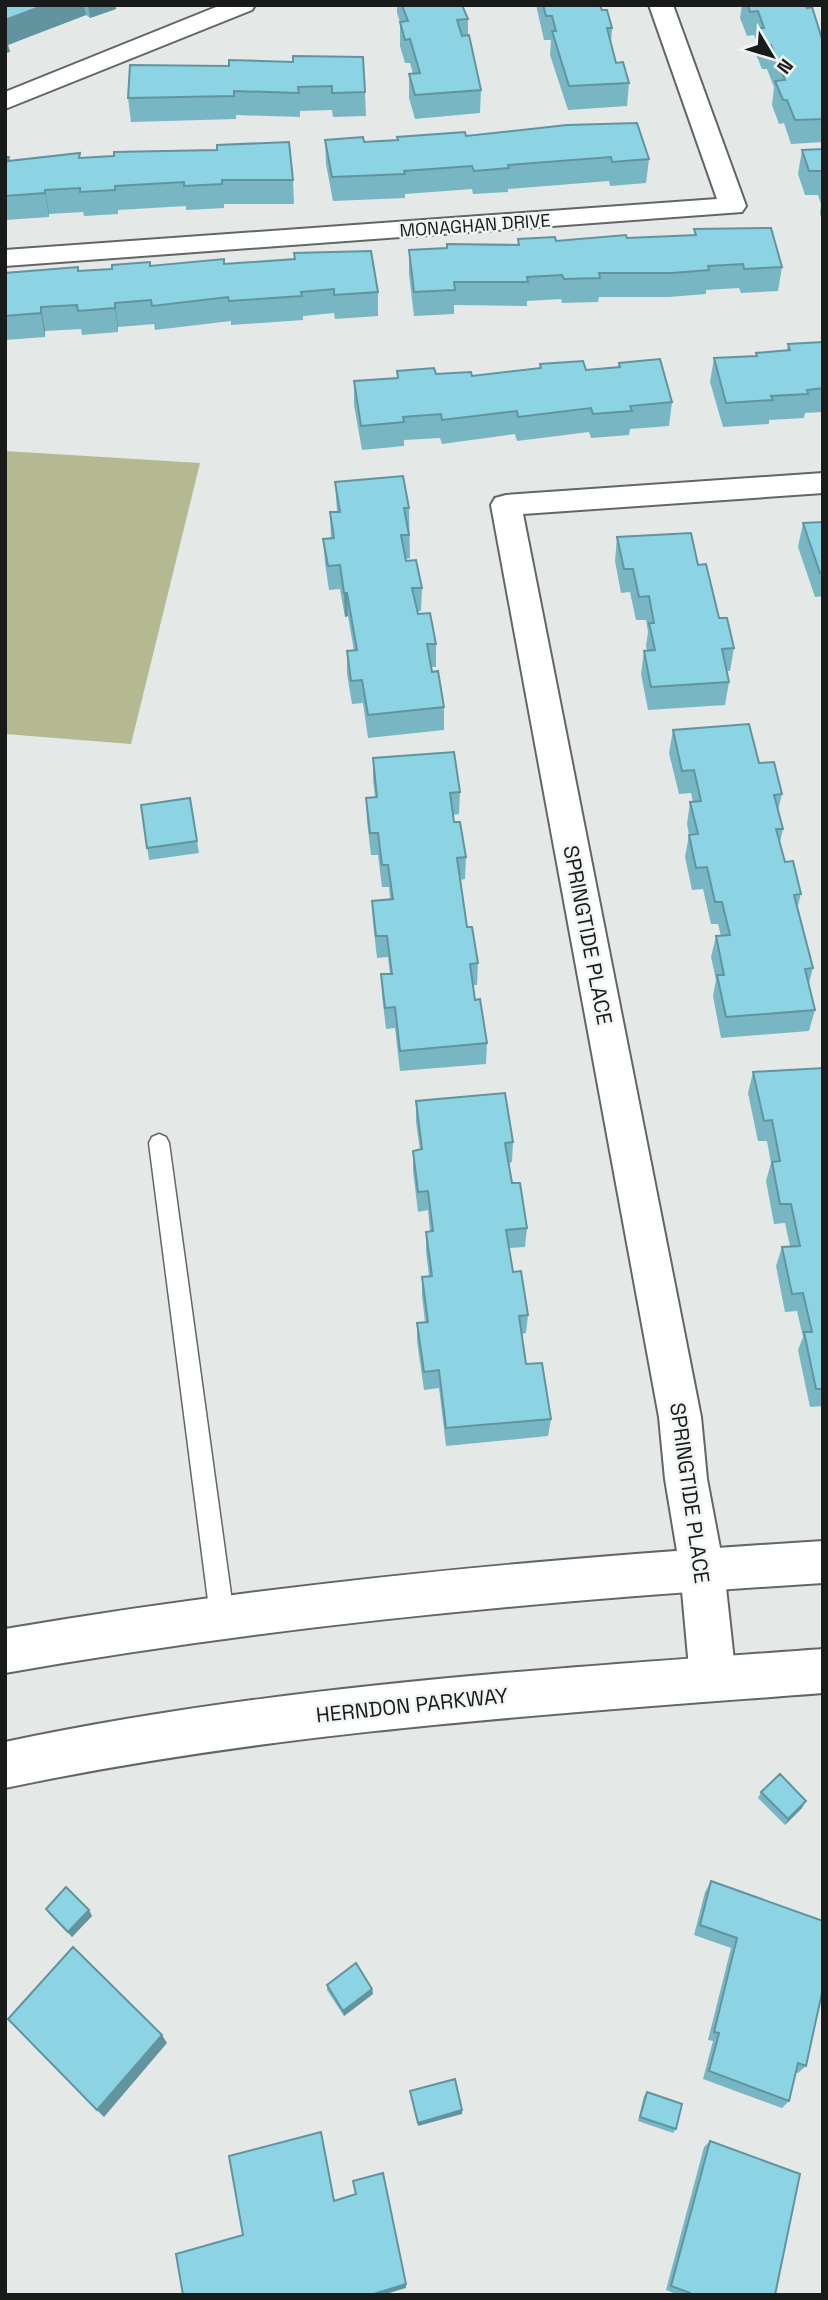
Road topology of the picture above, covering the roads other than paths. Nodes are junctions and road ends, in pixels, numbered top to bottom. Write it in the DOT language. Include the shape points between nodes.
graph roads {
  1 [pos="243,5"];
  2 [pos="661,5"];
  3 [pos="5,101"];
  4 [pos="5,258"];
  5 [pos="823,483"];
  6 [pos="159,1143"];
  7 [pos="823,1562"];
  8 [pos="702,1569"];
  9 [pos="222,1616"];
  10 [pos="5,1651"];
  11 [pos="823,1671"];
  12 [pos="713,1679"];
  13 [pos="5,1765"];
  1 -- 3 [label="street"];
  2 -- 4 [label="street, MONAGHAN DRIVE" via="733,206"];
  5 -- 8 [label="street, SPRINGTIDE PLACE" via="506,505 680,1417"];
  6 -- 9 [label="lane"];
  7 -- 8 [label="street"];
  8 -- 9 [label="street"];
  8 -- 12 [label="street, SPRINGTIDE PLACE"];
  9 -- 10 [label="street"];
  11 -- 12 [label="street, HERNDON PARKWAY"];
  12 -- 13 [label="street, HERNDON PARKWAY" via="348,1711"];
}
